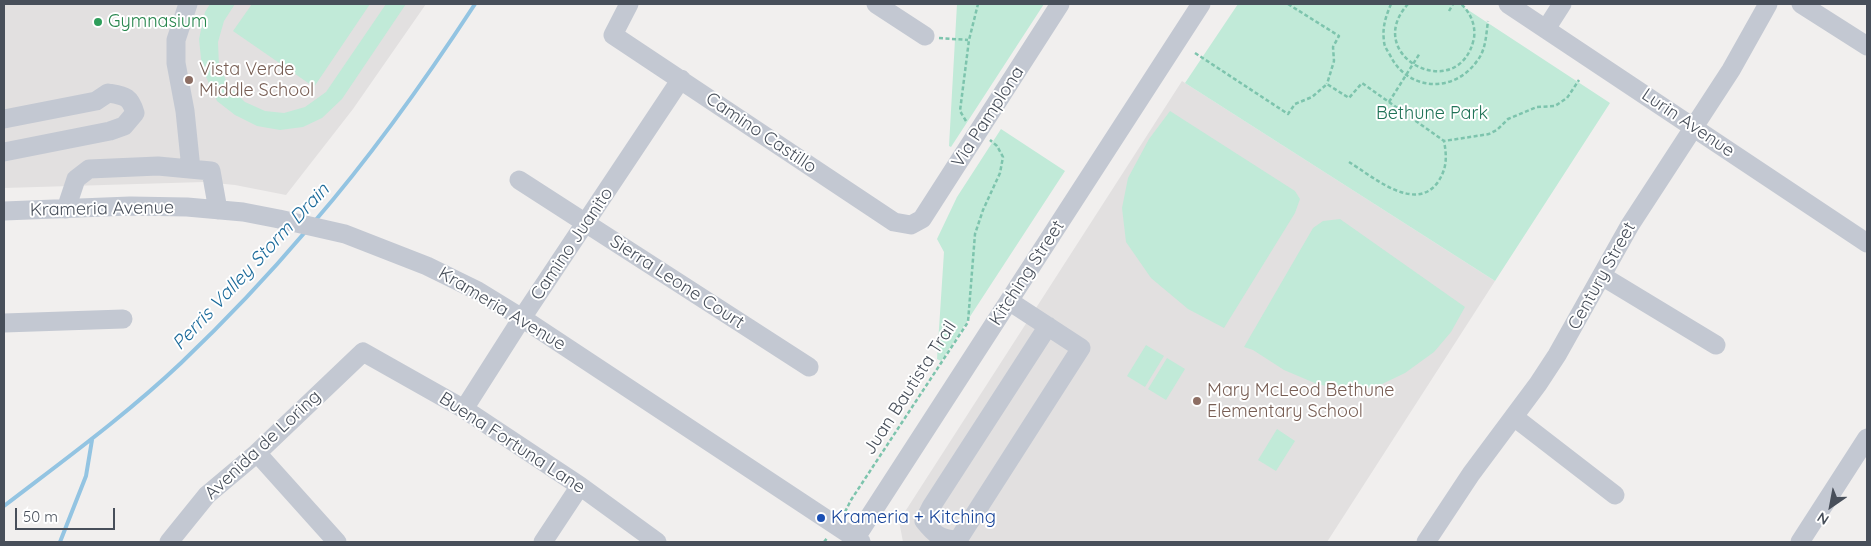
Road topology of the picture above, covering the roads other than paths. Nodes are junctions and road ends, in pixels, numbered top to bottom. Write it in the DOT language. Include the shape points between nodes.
graph roads {
  1 [pos="188,4"];
  2 [pos="629,4"];
  3 [pos="876,4"];
  4 [pos="1060,4"];
  5 [pos="1201,4"];
  6 [pos="1508,4"];
  7 [pos="1562,4"];
  8 [pos="1768,4"];
  9 [pos="1801,4"];
  10 [pos="1546,29"];
  11 [pos="925,36"];
  12 [pos="1867,46"];
  13 [pos="681,79"];
  14 [pos="4,119"];
  15 [pos="1694,127"];
  16 [pos="4,152"];
  17 [pos="191,169"];
  18 [pos="519,180"];
  19 [pos="66,209"];
  20 [pos="218,210"];
  21 [pos="4,211"];
  22 [pos="586,223"];
  23 [pos="911,225"];
  24 [pos="1867,243"];
  25 [pos="1602,276"];
  26 [pos="1009,300"];
  27 [pos="522,318"];
  28 [pos="123,319"];
  29 [pos="4,323"];
  30 [pos="1048,326"];
  31 [pos="1716,345"];
  32 [pos="363,352"];
  33 [pos="809,367"];
  34 [pos="464,409"];
  35 [pos="1514,417"];
  36 [pos="1867,438"];
  37 [pos="257,453"];
  38 [pos="580,486"];
  39 [pos="1615,495"];
  40 [pos="856,541"];
  41 [pos="958,541"];
  42 [pos="169,542"];
  43 [pos="337,542"];
  44 [pos="543,542"];
  45 [pos="657,542"];
  46 [pos="1426,542"];
  47 [pos="1800,542"];
  1 -- 17 [label="street" via="176,40 176,63"];
  2 -- 13 [label="street, Camino Castillo" via="613,35"];
  3 -- 11 [label="street"];
  4 -- 23 [label="street, Via Pamplona" via="922,219"];
  5 -- 26 [label="street, Kitching Street"];
  6 -- 10 [label="street, Lurin Avenue"];
  7 -- 10 [label="street"];
  8 -- 15 [label="street, Century Street"];
  9 -- 12 [label="street"];
  10 -- 15 [label="street, Lurin Avenue"];
  13 -- 22 [label="street, Camino Juanito"];
  13 -- 23 [label="street, Camino Castillo" via="894,222"];
  14 -- 16 [label="street" via="96,101 108,93 124,96 132,103 135,113 124,126 110,131"];
  15 -- 24 [label="street, Lurin Avenue"];
  15 -- 25 [label="street, Century Street" via="1630,225"];
  17 -- 19 [label="street" via="158,166 89,168 76,179"];
  17 -- 20 [label="street" via="210,171"];
  18 -- 22 [label="street, Sierra Leone Court"];
  19 -- 20 [label="street, Krameria Avenue" via="130,206"];
  19 -- 21 [label="street, Krameria Avenue"];
  20 -- 27 [label="street, Krameria Avenue" via="243,212 345,234 427,266 478,291"];
  22 -- 27 [label="street, Camino Juanito"];
  22 -- 33 [label="street, Sierra Leone Court"];
  25 -- 31 [label="street"];
  25 -- 35 [label="street, Century Street" via="1557,355"];
  26 -- 30 [label="street"];
  26 -- 40 [label="street, Kitching Street"];
  27 -- 34 [label="street, Camino Juanito"];
  27 -- 40 [label="street, Krameria Avenue"];
  28 -- 29 [label="street"];
  30 -- 41 [label="street" via="1080,348"];
  30 -- 41 [label="street" via="924,521 933,533"];
  32 -- 34 [label="street, Buena Fortuna Lane"];
  32 -- 37 [label="street, Avenida de Loring"];
  34 -- 38 [label="street, Buena Fortuna Lane"];
  35 -- 39 [label="street"];
  35 -- 46 [label="street, Century Street"];
  36 -- 47 [label="street"];
  37 -- 42 [label="street, Avenida de Loring" via="207,495"];
  37 -- 43 [label="street"];
  38 -- 44 [label="street"];
  38 -- 45 [label="street, Buena Fortuna Lane"];
}
